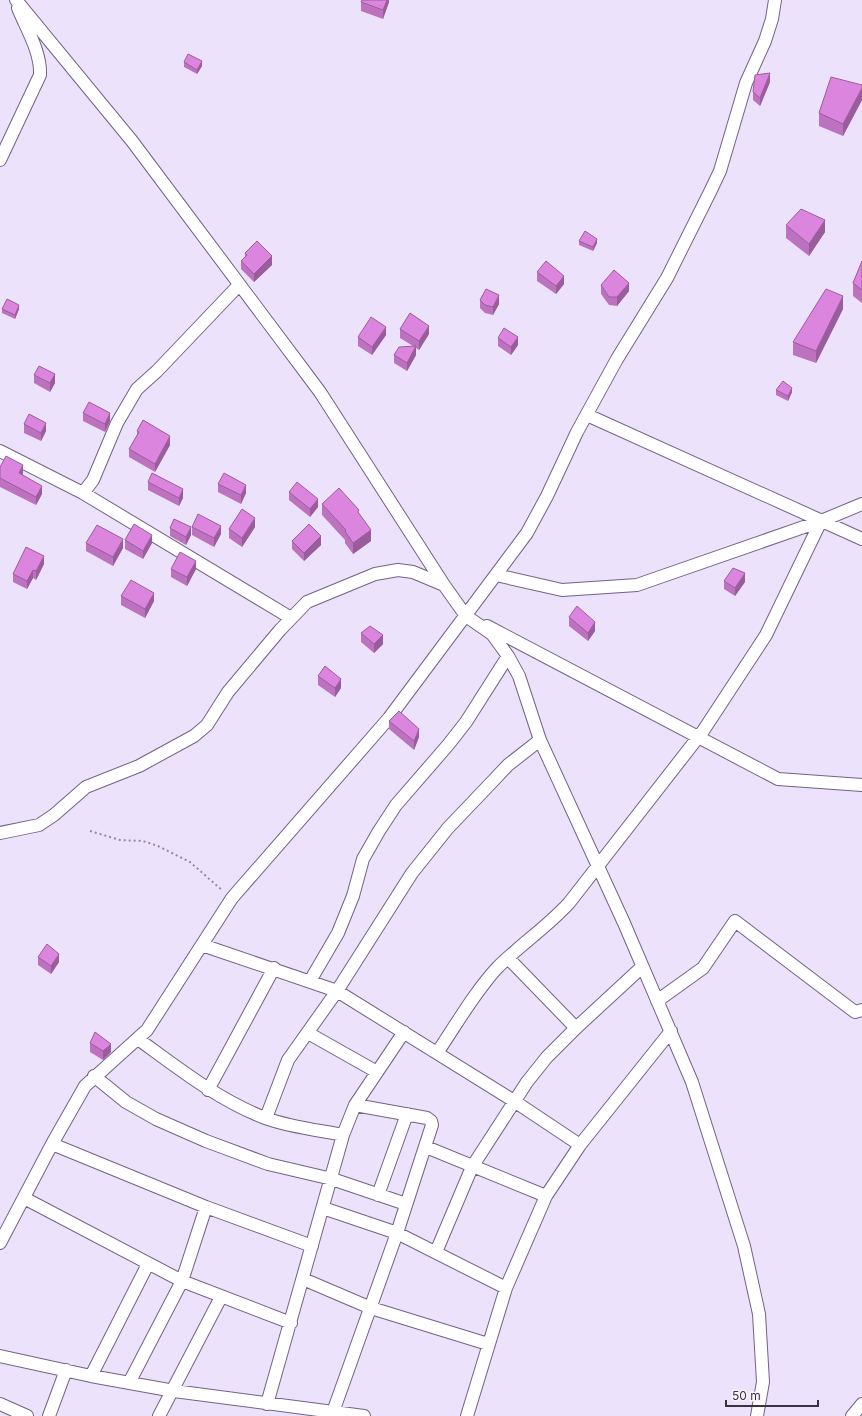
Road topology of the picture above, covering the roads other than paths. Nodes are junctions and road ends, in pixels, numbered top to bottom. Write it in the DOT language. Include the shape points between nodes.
graph roads {
  1 [pos="15,0"];
  2 [pos="775,0"];
  3 [pos="0,160"];
  4 [pos="238,285"];
  5 [pos="587,414"];
  6 [pos="0,451"];
  7 [pos="83,493"];
  8 [pos="862,504"];
  9 [pos="821,520"];
  10 [pos="862,539"];
  11 [pos="496,575"];
  12 [pos="444,585"];
  13 [pos="466,616"];
  14 [pos="290,618"];
  15 [pos="508,656"];
  16 [pos="699,737"];
  17 [pos="540,740"];
  18 [pos="862,785"];
  19 [pos="0,834"];
  20 [pos="599,867"];
  21 [pos="202,945"];
  22 [pos="508,958"];
  23 [pos="642,967"];
  24 [pos="274,968"];
  25 [pos="310,981"];
  26 [pos="337,991"];
  27 [pos="657,1001"];
  28 [pos="862,1010"];
  29 [pos="576,1028"];
  30 [pos="671,1031"];
  31 [pos="404,1032"];
  32 [pos="308,1033"];
  33 [pos="138,1038"];
  34 [pos="437,1053"];
  35 [pos="376,1072"];
  36 [pos="94,1076"];
  37 [pos="208,1090"];
  38 [pos="514,1101"];
  39 [pos="355,1105"];
  40 [pos="407,1114"];
  41 [pos="266,1118"];
  42 [pos="343,1135"];
  43 [pos="52,1144"];
  44 [pos="580,1145"];
  45 [pos="426,1147"];
  46 [pos="472,1167"];
  47 [pos="332,1179"];
  48 [pos="378,1195"];
  49 [pos="546,1196"];
  50 [pos="24,1198"];
  51 [pos="406,1204"];
  52 [pos="206,1207"];
  53 [pos="323,1208"];
  54 [pos="397,1233"];
  55 [pos="0,1243"];
  56 [pos="312,1246"];
  57 [pos="436,1252"];
  58 [pos="148,1264"];
  59 [pos="303,1279"];
  60 [pos="182,1281"];
  61 [pos="506,1288"];
  62 [pos="221,1297"];
  63 [pos="371,1308"];
  64 [pos="291,1323"];
  65 [pos="488,1344"];
  66 [pos="0,1356"];
  67 [pos="66,1370"];
  68 [pos="91,1376"];
  69 [pos="129,1383"];
  70 [pos="174,1391"];
  71 [pos="0,1404"];
  72 [pos="267,1404"];
  73 [pos="862,1404"];
  74 [pos="333,1412"];
  75 [pos="27,1416"];
  76 [pos="49,1416"];
  77 [pos="159,1416"];
  78 [pos="364,1416"];
  79 [pos="466,1416"];
  80 [pos="757,1416"];
  81 [pos="852,1416"];
  1 -- 3 [label="street" via="41,66 40,75"];
  1 -- 4 [label="street" via="132,141"];
  2 -- 5 [label="street" via="765,41 746,83 720,171 667,278"];
  4 -- 7 [label="street" via="137,389 117,423 93,480"];
  4 -- 12 [label="street" via="320,392"];
  5 -- 9 [label="street"];
  5 -- 11 [label="street" via="539,514"];
  6 -- 7 [label="street"];
  7 -- 14 [label="street"];
  8 -- 9 [label="street"];
  9 -- 10 [label="street"];
  9 -- 11 [label="street" via="637,585 562,590"];
  9 -- 16 [label="street" via="766,635"];
  11 -- 13 [label="street"];
  12 -- 13 [label="street"];
  12 -- 14 [label="street" via="406,571 375,574 307,602"];
  13 -- 15 [label="street" via="492,634"];
  13 -- 16 [label="street"];
  13 -- 21 [label="street" via="389,718 232,898"];
  14 -- 19 [label="street" via="228,692 207,725 194,736 139,766 86,787 39,825"];
  15 -- 17 [label="street" via="519,676"];
  15 -- 25 [label="street" via="466,722 396,805 379,831 363,859 353,896 338,933"];
  16 -- 18 [label="street" via="778,779"];
  16 -- 20 [label="street"];
  17 -- 20 [label="street"];
  17 -- 26 [label="street" via="508,765 448,828 412,873"];
  20 -- 22 [label="street" via="553,920"];
  20 -- 23 [label="street"];
  21 -- 24 [label="street"];
  21 -- 33 [label="street" via="154,1020"];
  22 -- 29 [label="street"];
  22 -- 34 [label="street" via="487,980"];
  23 -- 27 [label="street"];
  23 -- 29 [label="street"];
  24 -- 25 [label="street"];
  24 -- 37 [label="street"];
  25 -- 26 [label="street"];
  26 -- 31 [label="street"];
  26 -- 32 [label="street"];
  27 -- 28 [label="street" via="703,968 735,921 855,1012"];
  27 -- 30 [label="street"];
  29 -- 38 [label="street" via="547,1057"];
  30 -- 44 [label="street"];
  30 -- 80 [label="street" via="692,1082 744,1246 759,1314 763,1382"];
  31 -- 34 [label="street"];
  31 -- 35 [label="street"];
  32 -- 35 [label="street"];
  32 -- 41 [label="street" via="288,1060"];
  33 -- 36 [label="street"];
  33 -- 37 [label="street"];
  34 -- 38 [label="street"];
  35 -- 39 [label="street"];
  36 -- 43 [label="street" via="76,1099"];
  36 -- 47 [label="street" via="126,1102 156,1119 206,1141 268,1164"];
  37 -- 41 [label="street"];
  38 -- 44 [label="street"];
  38 -- 46 [label="street"];
  39 -- 40 [label="street"];
  39 -- 42 [label="street"];
  40 -- 45 [label="street" via="431,1121"];
  40 -- 48 [label="street"];
  41 -- 42 [label="street"];
  42 -- 47 [label="street"];
  43 -- 50 [label="street"];
  43 -- 52 [label="street"];
  44 -- 49 [label="street"];
  45 -- 46 [label="street"];
  45 -- 51 [label="street"];
  46 -- 49 [label="street"];
  46 -- 57 [label="street"];
  47 -- 48 [label="street"];
  47 -- 53 [label="street"];
  48 -- 51 [label="street"];
  49 -- 61 [label="street"];
  50 -- 55 [label="street"];
  50 -- 58 [label="street"];
  51 -- 54 [label="street"];
  52 -- 56 [label="street"];
  52 -- 60 [label="street"];
  53 -- 54 [label="street"];
  53 -- 56 [label="street"];
  54 -- 57 [label="street"];
  54 -- 63 [label="street"];
  56 -- 59 [label="street"];
  57 -- 61 [label="street"];
  58 -- 60 [label="street"];
  58 -- 68 [label="street"];
  59 -- 63 [label="street"];
  59 -- 64 [label="street"];
  60 -- 62 [label="street"];
  60 -- 69 [label="street"];
  61 -- 65 [label="street"];
  62 -- 64 [label="street"];
  62 -- 70 [label="street"];
  63 -- 65 [label="street"];
  63 -- 74 [label="street"];
  64 -- 72 [label="street"];
  65 -- 79 [label="street"];
  66 -- 67 [label="street"];
  67 -- 68 [label="street"];
  67 -- 76 [label="street"];
  68 -- 69 [label="street"];
  69 -- 70 [label="street"];
  70 -- 72 [label="street"];
  70 -- 77 [label="street"];
  71 -- 75 [label="street"];
  72 -- 74 [label="street"];
  73 -- 81 [label="street"];
  74 -- 78 [label="street"];
}
